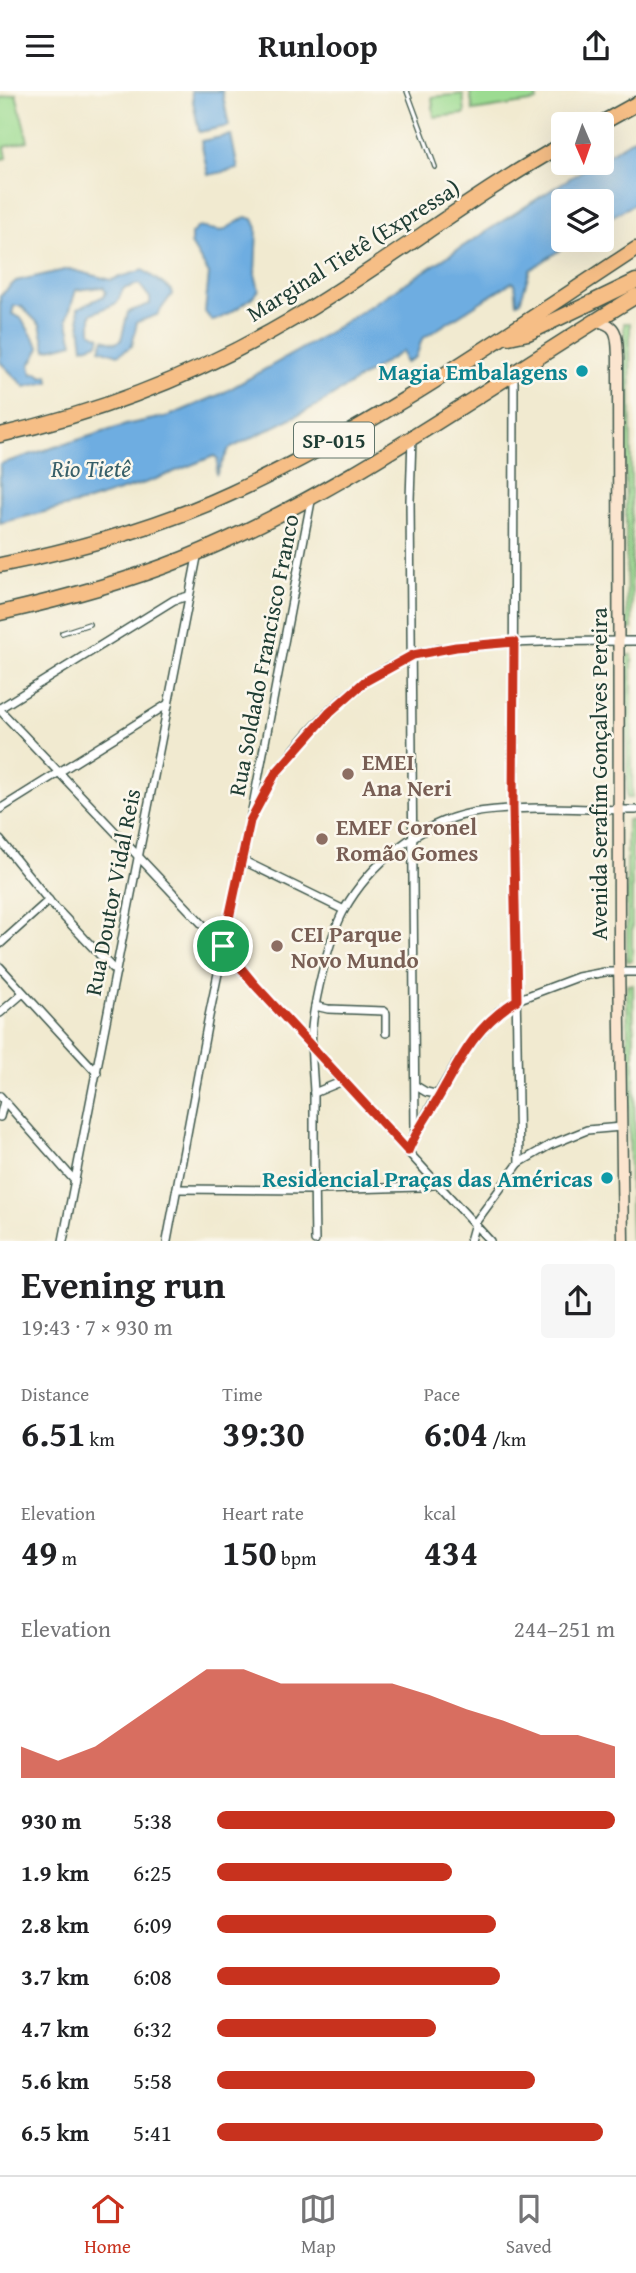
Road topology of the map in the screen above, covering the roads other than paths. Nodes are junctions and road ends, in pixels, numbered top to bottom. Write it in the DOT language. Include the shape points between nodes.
graph roads {
  1 [pos="407,91"];
  2 [pos="636,104"];
  3 [pos="614,116"];
  4 [pos="551,152"];
  5 [pos="435,167"];
  6 [pos="636,249"];
  7 [pos="636,281"];
  8 [pos="636,296"];
  9 [pos="595,321"];
  10 [pos="497,340"];
  11 [pos="514,371"];
  12 [pos="0,435"];
  13 [pos="412,437"];
  14 [pos="313,496"];
  15 [pos="198,552"];
  16 [pos="0,565"];
  17 [pos="189,596"];
  18 [pos="0,613"];
  19 [pos="89,624"];
  20 [pos="62,633"];
  21 [pos="619,641"];
  22 [pos="636,641"];
  23 [pos="514,642"];
  24 [pos="413,655"];
  25 [pos="168,704"];
  26 [pos="0,709"];
  27 [pos="58,773"];
  28 [pos="513,808"];
  29 [pos="0,809"];
  30 [pos="619,810"];
  31 [pos="636,810"];
  32 [pos="250,821"];
  33 [pos="413,837"];
  34 [pos="0,840"];
  35 [pos="138,858"];
  36 [pos="242,860"];
  37 [pos="49,900"];
  38 [pos="344,911"];
  39 [pos="0,944"];
  40 [pos="223,946"];
  41 [pos="0,967"];
  42 [pos="620,971"];
  43 [pos="116,972"];
  44 [pos="636,972"];
  45 [pos="23,993"];
  46 [pos="517,1000"];
  47 [pos="315,1006"];
  48 [pos="0,1013"];
  49 [pos="386,1033"];
  50 [pos="312,1047"];
  51 [pos="97,1073"];
  52 [pos="343,1081"];
  53 [pos="416,1086"];
  54 [pos="314,1093"];
  55 [pos="440,1095"];
  56 [pos="2,1098"];
  57 [pos="0,1117"];
  58 [pos="621,1126"];
  59 [pos="415,1133"];
  60 [pos="408,1151"];
  61 [pos="519,1163"];
  62 [pos="74,1180"];
  63 [pos="438,1184"];
  64 [pos="177,1189"];
  65 [pos="314,1190"];
  66 [pos="475,1223"];
  67 [pos="63,1241"];
  68 [pos="167,1241"];
  69 [pos="314,1241"];
  70 [pos="470,1241"];
  71 [pos="490,1241"];
  72 [pos="623,1241"];
  1 -- 5 [label="lane"];
  2 -- 3 [label="highway"];
  4 -- 12 [label="highway, Marginal Tietê (Expressa)" via="290,321 166,383 71,417"];
  6 -- 10 [label="highway, SP-015"];
  7 -- 10 [label="highway" via="527,333"];
  8 -- 9 [label="highway"];
  9 -- 11 [label="highway"];
  9 -- 21 [label="main road, Avenida Serafim Gonçalves Pereira" via="611,325 617,337"];
  10 -- 16 [label="highway, SP-015" via="315,452 231,494 126,534"];
  11 -- 13 [label="highway"];
  11 -- 23 [label="street"];
  13 -- 14 [label="highway"];
  13 -- 24 [label="street"];
  14 -- 15 [label="highway"];
  14 -- 32 [label="street, Rua Soldado Francisco Franco"];
  15 -- 17 [label="street, Rua Doutor Vidal Reis"];
  15 -- 18 [label="highway" via="106,586"];
  17 -- 25 [label="street, Rua Doutor Vidal Reis"];
  17 -- 26 [label="street" via="174,600"];
  19 -- 20 [label="lane"];
  21 -- 22 [label="street"];
  21 -- 23 [label="street"];
  21 -- 30 [label="main road, Avenida Serafim Gonçalves Pereira"];
  23 -- 24 [label="street"];
  23 -- 28 [label="street"];
  24 -- 32 [label="street" via="364,682 330,712 275,774"];
  24 -- 33 [label="street"];
  25 -- 27 [label="street"];
  25 -- 35 [label="street, Rua Doutor Vidal Reis"];
  26 -- 27 [label="street"];
  27 -- 29 [label="street"];
  27 -- 35 [label="street"];
  28 -- 30 [label="street"];
  28 -- 33 [label="street" via="432,825"];
  28 -- 46 [label="street"];
  30 -- 31 [label="street"];
  30 -- 42 [label="main road, Avenida Serafim Gonçalves Pereira"];
  32 -- 36 [label="street, Rua Soldado Francisco Franco"];
  33 -- 38 [label="street" via="385,860"];
  33 -- 53 [label="street"];
  34 -- 37 [label="street"];
  35 -- 40 [label="street"];
  35 -- 43 [label="street, Rua Doutor Vidal Reis"];
  36 -- 38 [label="street"];
  36 -- 40 [label="street, Rua Soldado Francisco Franco"];
  37 -- 39 [label="street"];
  37 -- 43 [label="street"];
  38 -- 47 [label="street"];
  40 -- 50 [label="street"];
  40 -- 64 [label="street, Rua Soldado Francisco Franco"];
  41 -- 45 [label="street"];
  42 -- 44 [label="street"];
  42 -- 46 [label="street" via="578,977"];
  42 -- 58 [label="main road, Avenida Serafim Gonçalves Pereira"];
  43 -- 51 [label="street, Rua Doutor Vidal Reis"];
  45 -- 48 [label="street"];
  45 -- 51 [label="street"];
  46 -- 55 [label="street" via="498,1012 470,1042"];
  46 -- 61 [label="street"];
  47 -- 49 [label="street" via="384,1011"];
  47 -- 50 [label="street"];
  50 -- 52 [label="street"];
  50 -- 54 [label="street"];
  51 -- 62 [label="street, Rua Doutor Vidal Reis"];
  52 -- 54 [label="street"];
  52 -- 60 [label="street"];
  53 -- 55 [label="street"];
  53 -- 59 [label="street"];
  54 -- 65 [label="street"];
  55 -- 59 [label="street"];
  56 -- 57 [label="street"];
  56 -- 62 [label="street"];
  58 -- 61 [label="street" via="587,1130"];
  58 -- 72 [label="main road, Avenida Serafim Gonçalves Pereira"];
  59 -- 60 [label="street"];
  60 -- 63 [label="street"];
  61 -- 66 [label="street"];
  62 -- 67 [label="street, Rua Doutor Vidal Reis"];
  63 -- 65 [label="street"];
  63 -- 66 [label="street"];
  64 -- 65 [label="street"];
  64 -- 68 [label="street, Rua Soldado Francisco Franco"];
  65 -- 69 [label="street"];
  66 -- 70 [label="street"];
  66 -- 71 [label="street"];
}
